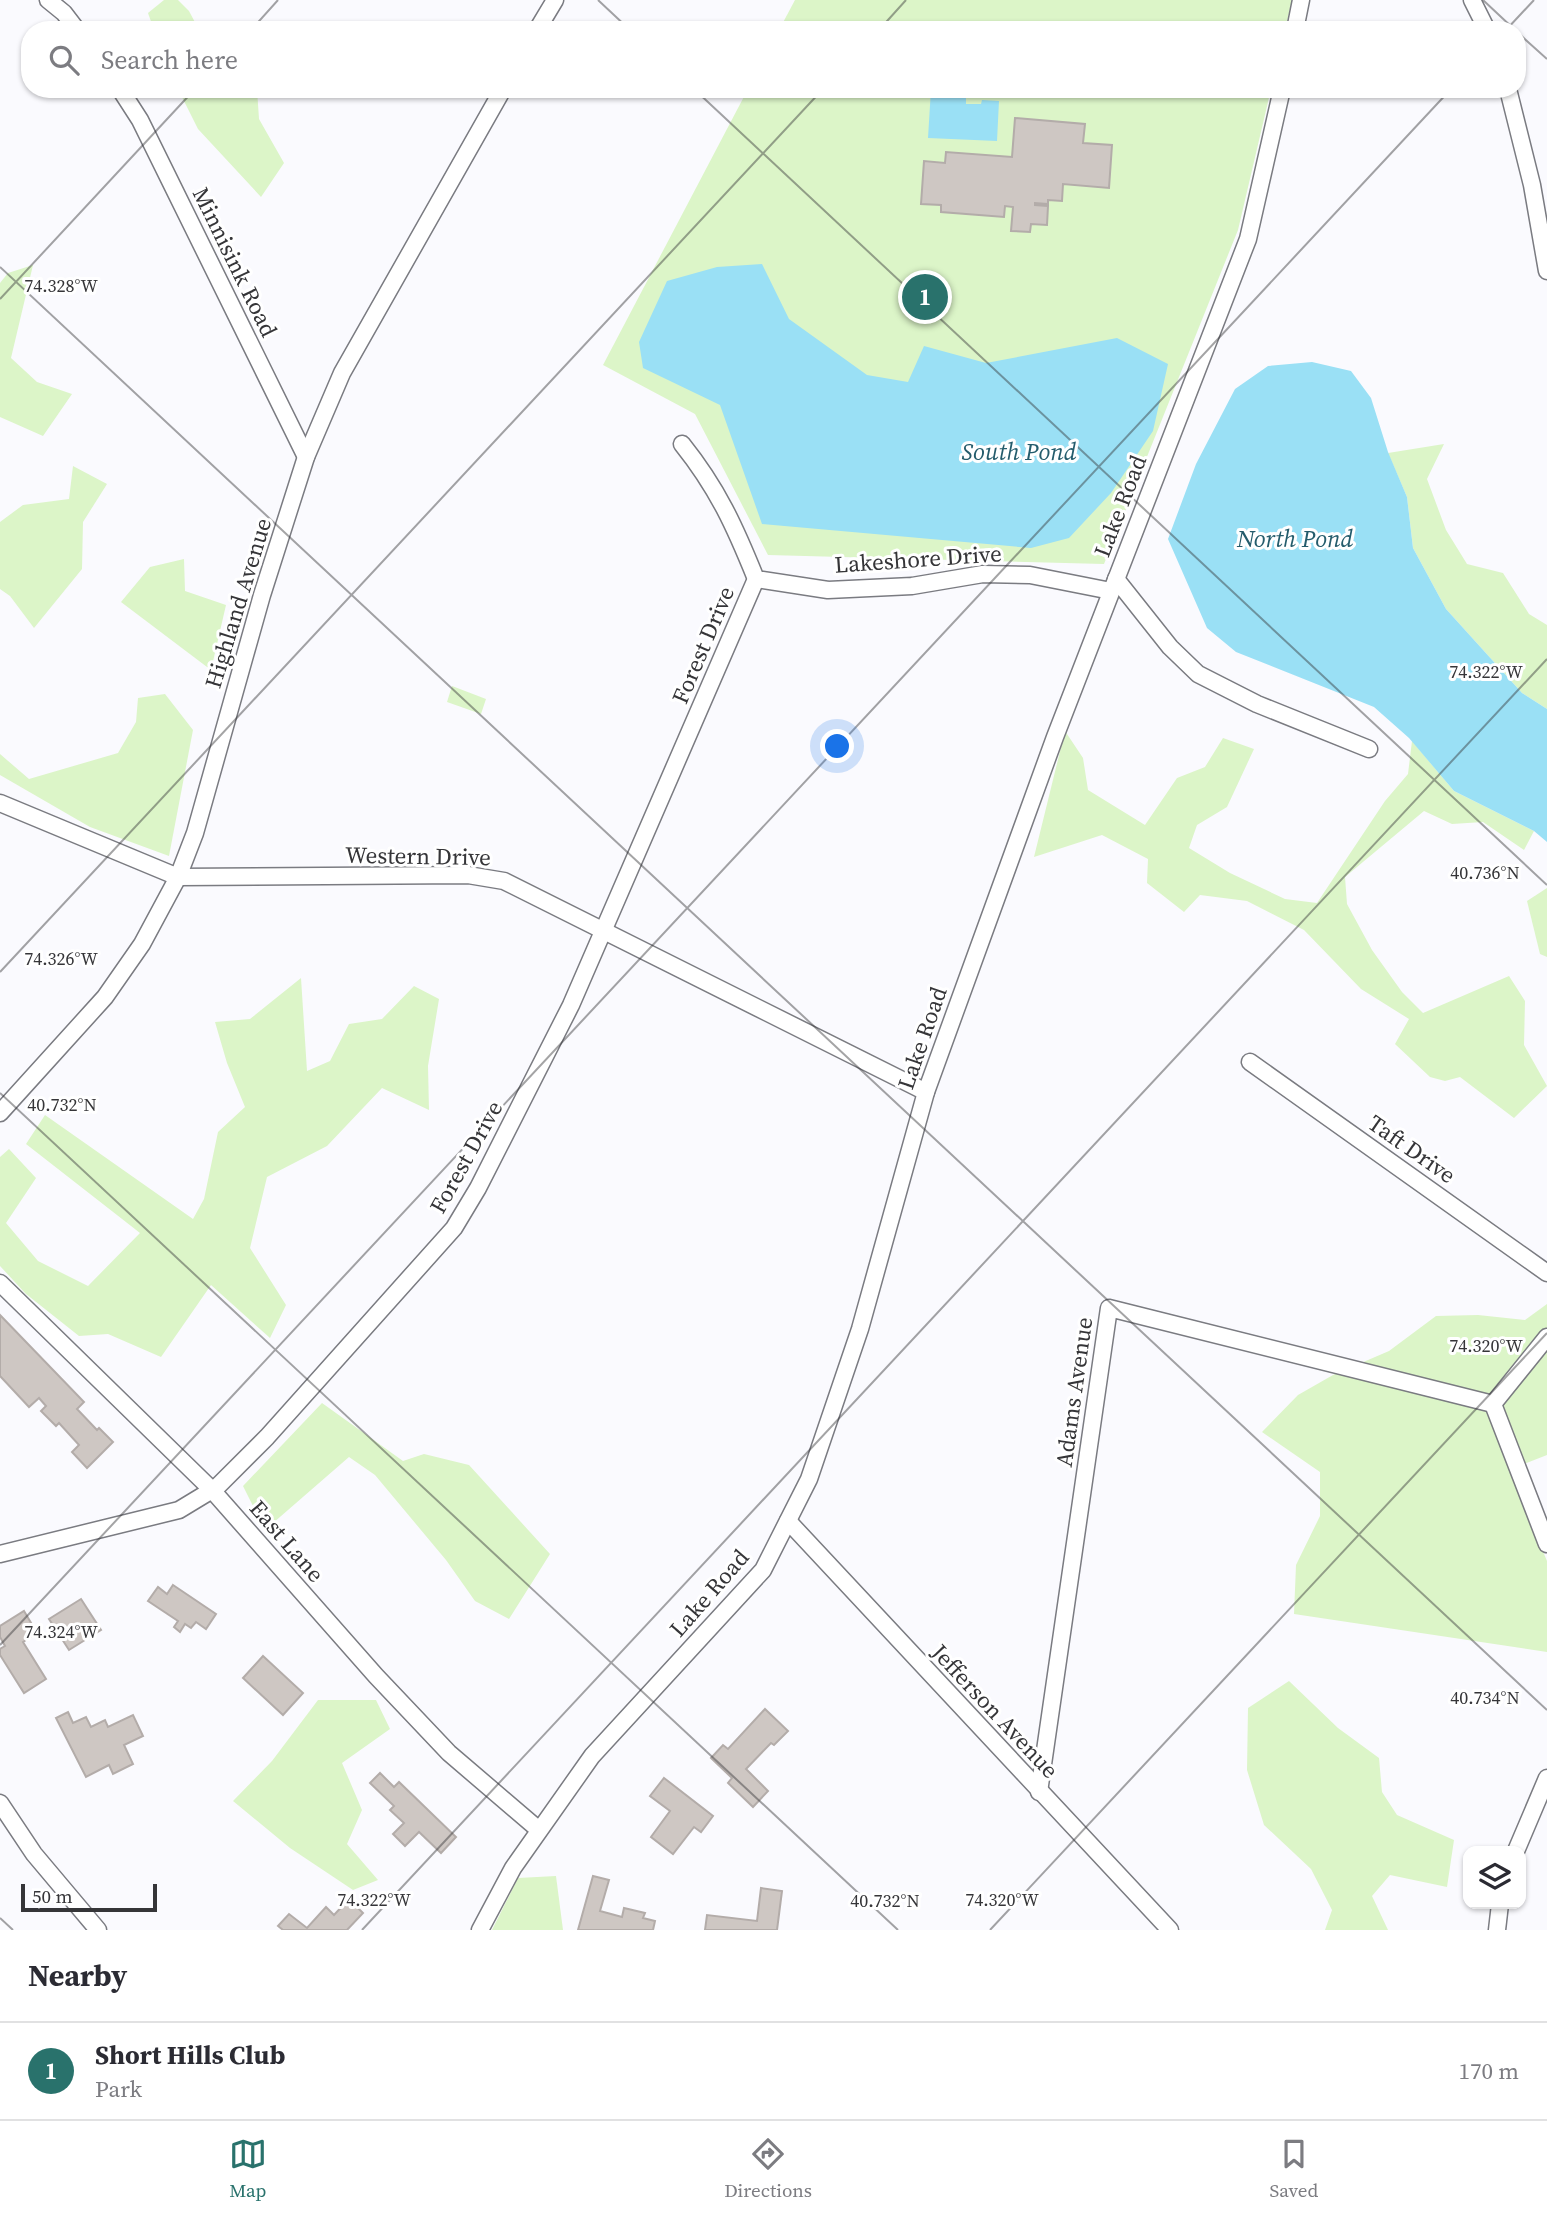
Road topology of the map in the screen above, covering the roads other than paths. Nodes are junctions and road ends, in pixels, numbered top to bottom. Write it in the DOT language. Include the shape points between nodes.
graph roads {
  1 [pos="48,0"];
  2 [pos="555,0"];
  3 [pos="1301,0"];
  4 [pos="1472,0"];
  5 [pos="71,21"];
  6 [pos="542,21"];
  7 [pos="1297,21"];
  8 [pos="1482,21"];
  9 [pos="127,98"];
  10 [pos="498,98"];
  11 [pos="1280,98"];
  12 [pos="1510,98"];
  13 [pos="1547,271"];
  14 [pos="682,444"];
  15 [pos="306,457"];
  16 [pos="756,579"];
  17 [pos="1114,585"];
  18 [pos="1369,749"];
  19 [pos="0,803"];
  20 [pos="178,877"];
  21 [pos="605,930"];
  22 [pos="1250,1062"];
  23 [pos="926,1092"];
  24 [pos="0,1113"];
  25 [pos="1547,1273"];
  26 [pos="0,1283"];
  27 [pos="1547,1337"];
  28 [pos="1493,1404"];
  29 [pos="212,1490"];
  30 [pos="788,1521"];
  31 [pos="1547,1544"];
  32 [pos="0,1554"];
  33 [pos="1547,1778"];
  34 [pos="1040,1792"];
  35 [pos="0,1802"];
  36 [pos="540,1830"];
  37 [pos="1518,1846"];
  38 [pos="1499,1909"];
  39 [pos="98,1930"];
  40 [pos="480,1930"];
  41 [pos="1170,1930"];
  42 [pos="1497,1930"];
  1 -- 5 [label="street"];
  2 -- 6 [label="street"];
  3 -- 7 [label="street"];
  4 -- 8 [label="street"];
  9 -- 15 [label="street, Minnisink Road"];
  10 -- 15 [label="street, Highland Avenue" via="342,373"];
  11 -- 17 [label="street, Lake Road" via="1248,239"];
  12 -- 13 [label="street"];
  14 -- 16 [label="street" via="723,503"];
  15 -- 20 [label="street, Highland Avenue"];
  16 -- 17 [label="street, Lakeshore Drive" via="828,590 912,586 983,574"];
  16 -- 21 [label="street, Forest Drive"];
  17 -- 18 [label="street" via="1198,674 1257,704"];
  17 -- 23 [label="street, Lake Road"];
  19 -- 20 [label="street, Western Drive"];
  20 -- 21 [label="street, Western Drive" via="468,875 505,881"];
  20 -- 24 [label="street, Highland Avenue" via="106,998"];
  21 -- 23 [label="street, Western Drive"];
  21 -- 29 [label="street, Forest Drive" via="571,1005 454,1228 267,1437"];
  22 -- 25 [label="street, Taft Drive"];
  23 -- 30 [label="street, Lake Road" via="860,1329 809,1479"];
  26 -- 29 [label="street, East Lane"];
  27 -- 28 [label="street"];
  28 -- 31 [label="street"];
  28 -- 34 [label="street, Adams Avenue" via="1109,1308"];
  29 -- 32 [label="street, Forest Drive" via="179,1510"];
  29 -- 36 [label="street, East Lane" via="449,1753"];
  30 -- 34 [label="street, Jefferson Avenue"];
  30 -- 36 [label="street, Lake Road" via="763,1570 592,1756"];
  33 -- 37 [label="street"];
  34 -- 41 [label="street, Jefferson Avenue"];
  35 -- 39 [label="street" via="33,1854"];
  36 -- 40 [label="street, Lake Road" via="513,1868"];
  38 -- 42 [label="street"];
}
